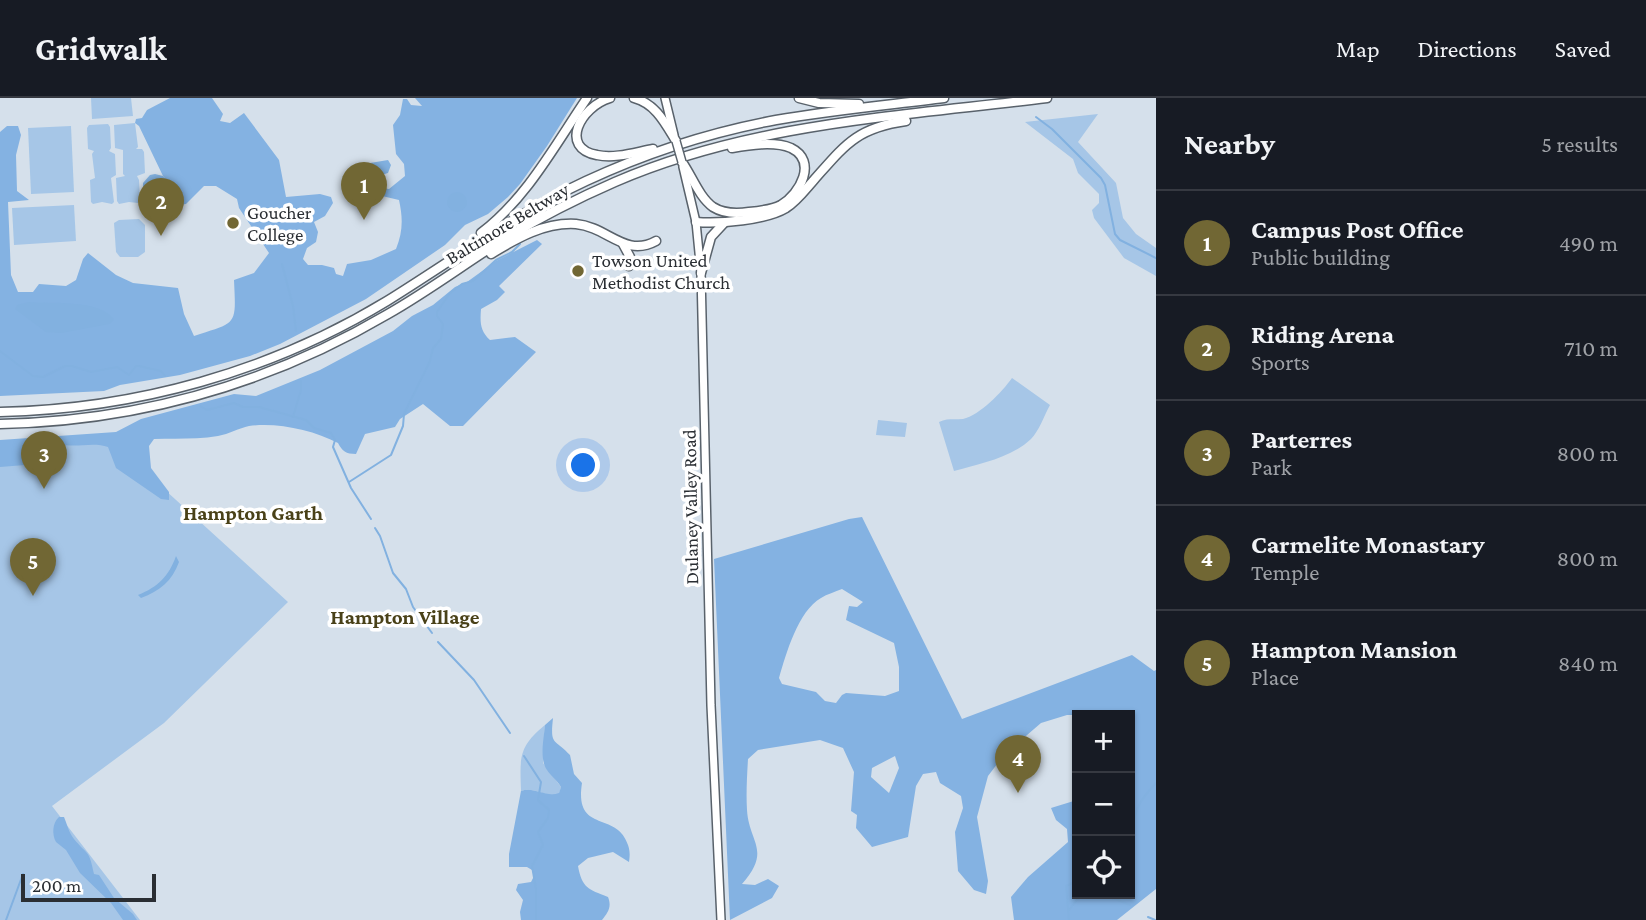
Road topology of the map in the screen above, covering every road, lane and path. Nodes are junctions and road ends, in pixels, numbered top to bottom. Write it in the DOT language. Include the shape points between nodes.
graph roads {
  1 [pos="587,98"];
  2 [pos="610,98"];
  3 [pos="634,98"];
  4 [pos="665,98"];
  5 [pos="799,98"];
  6 [pos="938,98"];
  7 [pos="1047,98"];
  8 [pos="907,103"];
  9 [pos="1005,103"];
  10 [pos="669,125"];
  11 [pos="676,141"];
  12 [pos="687,142"];
  13 [pos="691,154"];
  14 [pos="682,162"];
  15 [pos="689,176"];
  16 [pos="696,222"];
  17 [pos="726,222"];
  18 [pos="656,241"];
  19 [pos="623,244"];
  20 [pos="629,266"];
  21 [pos="435,270"];
  22 [pos="701,273"];
  23 [pos="391,313"];
  24 [pos="0,412"];
  25 [pos="0,424"];
  26 [pos="721,920"];
  1 -- 21 [label="highway" via="510,207"];
  2 -- 12 [label="highway" via="590,108 580,120 579,139 587,151 612,156"];
  3 -- 10 [label="highway" via="651,106"];
  4 -- 10 [label="main road"];
  5 -- 8 [label="highway" via="831,104"];
  6 -- 8 [label="highway, Baltimore Beltway"];
  7 -- 9 [label="highway, Baltimore Beltway"];
  8 -- 12 [label="highway, Baltimore Beltway" via="775,120"];
  9 -- 13 [label="highway, Baltimore Beltway" via="811,127"];
  9 -- 17 [label="highway" via="896,122 861,133 785,208"];
  10 -- 11 [label="highway"];
  11 -- 14 [label="main road, bridge"];
  12 -- 21 [label="highway, Baltimore Beltway" via="552,197"];
  13 -- 15 [label="highway" via="778,145 797,152 805,171 799,188 783,204 738,214 709,204"];
  13 -- 23 [label="highway, Baltimore Beltway" via="617,181 550,214"];
  14 -- 15 [label="highway"];
  15 -- 16 [label="main road, Dulaney Valley Road"];
  16 -- 17 [label="highway"];
  16 -- 22 [label="main road, Dulaney Valley Road"];
  17 -- 22 [label="highway" via="711,237"];
  18 -- 19 [label="highway" via="638,248"];
  19 -- 20 [label="highway"];
  19 -- 23 [label="highway" via="586,226 541,229"];
  21 -- 24 [label="highway, Baltimore Beltway" via="328,333 227,374 120,401"];
  22 -- 26 [label="main road, Dulaney Valley Road"];
  23 -- 25 [label="highway, Baltimore Beltway" via="294,363 194,397 90,418"];
}
